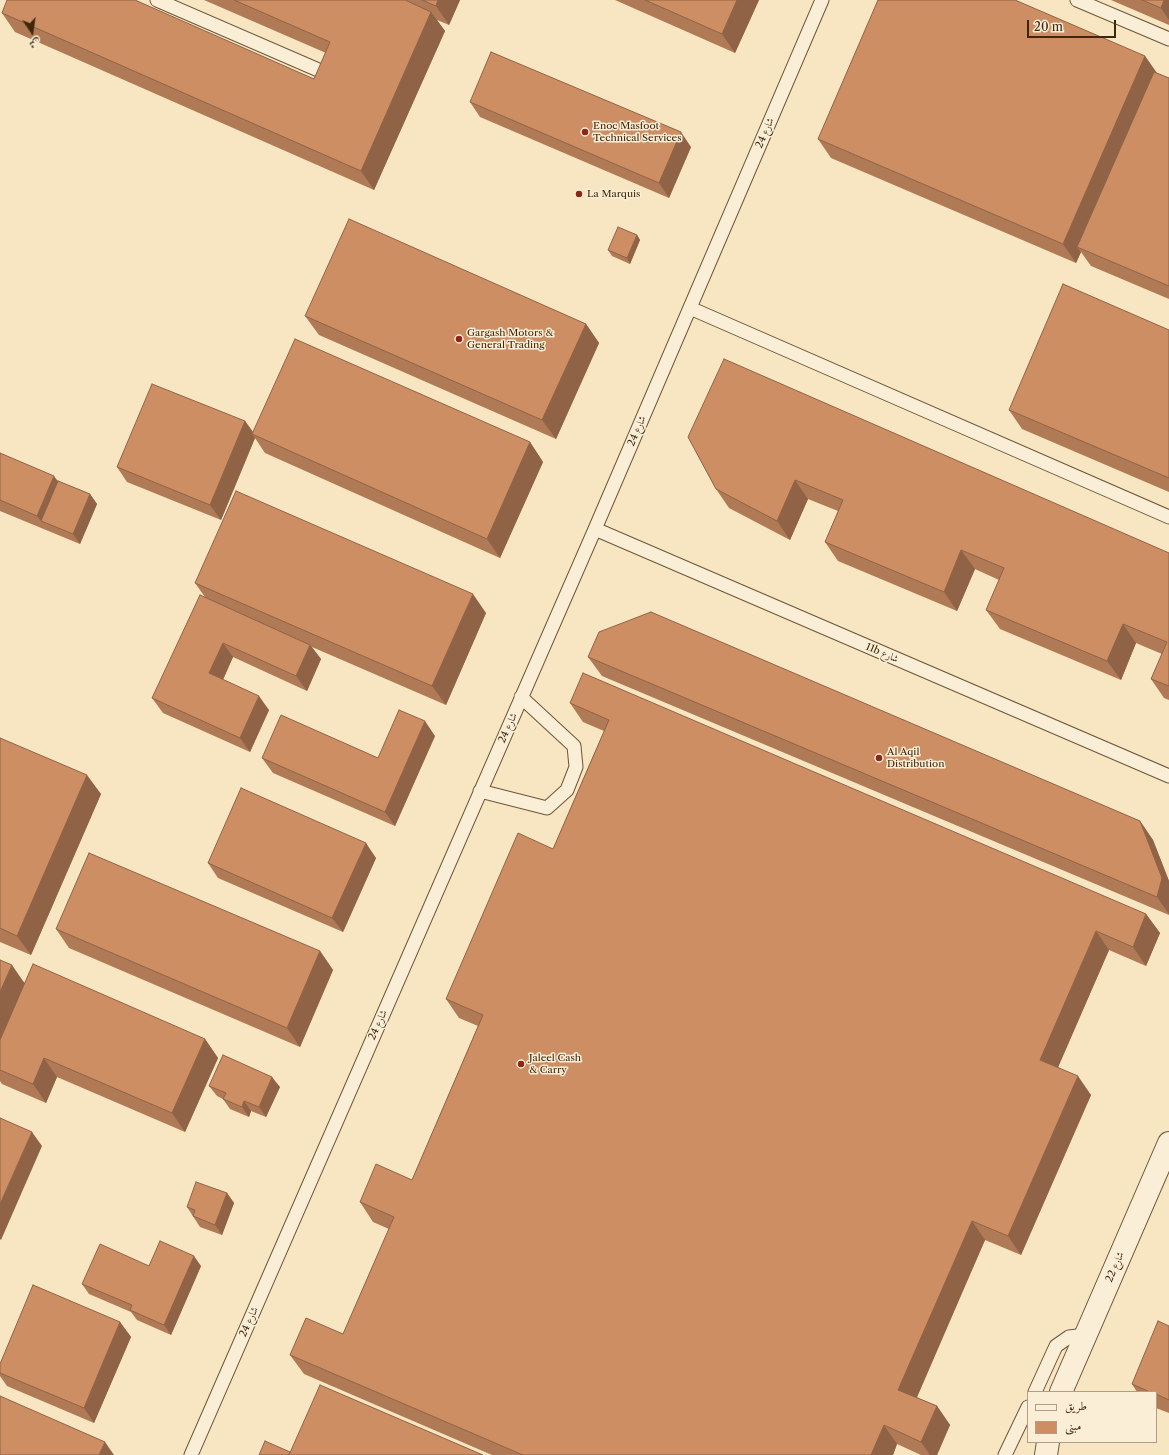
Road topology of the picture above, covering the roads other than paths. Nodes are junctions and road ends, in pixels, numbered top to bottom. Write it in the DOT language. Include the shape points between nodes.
graph roads {
  1 [pos="157,0"];
  2 [pos="822,0"];
  3 [pos="1077,0"];
  4 [pos="1169,39"];
  5 [pos="323,72"];
  6 [pos="690,308"];
  7 [pos="1169,517"];
  8 [pos="594,529"];
  9 [pos="522,697"];
  10 [pos="1169,776"];
  11 [pos="480,791"];
  12 [pos="1169,1143"];
  13 [pos="1086,1335"];
  14 [pos="1035,1391"];
  15 [pos="1061,1391"];
  16 [pos="1027,1409"];
  17 [pos="1048,1443"];
  18 [pos="191,1455"];
  19 [pos="1005,1455"];
  20 [pos="1046,1455"];
  1 -- 5 [label="lane"];
  2 -- 6 [label="lane, شارع 24"];
  3 -- 4 [label="lane"];
  6 -- 7 [label="lane"];
  6 -- 8 [label="lane, شارع 24"];
  8 -- 9 [label="lane, شارع 24"];
  8 -- 10 [label="lane, 11b شارع"];
  9 -- 11 [label="lane, شارع 24"];
  9 -- 11 [label="lane" via="574,746 576,767 567,790 547,808"];
  11 -- 18 [label="lane, شارع 24"];
  12 -- 13 [label="street, شارع 22"];
  13 -- 14 [label="lane" via="1070,1337 1056,1346"];
  13 -- 15 [label="street, شارع 22"];
  16 -- 19 [label="lane"];
  17 -- 20 [label="street"];
}
